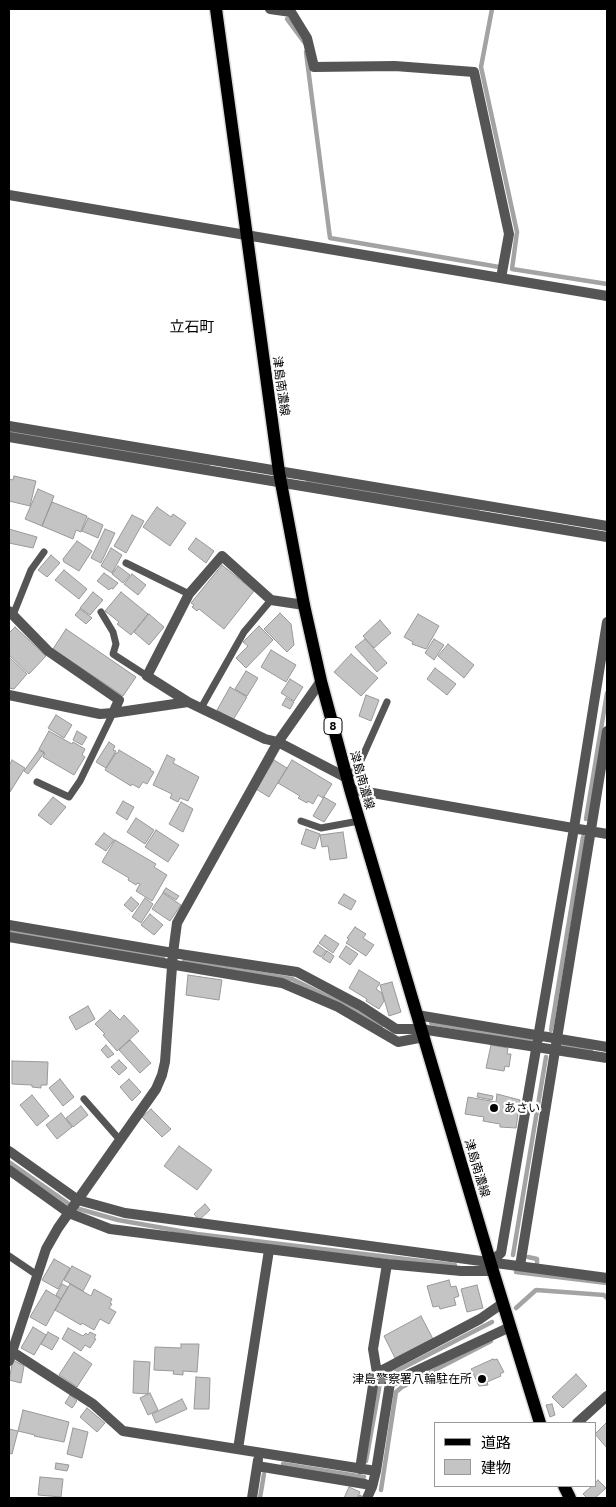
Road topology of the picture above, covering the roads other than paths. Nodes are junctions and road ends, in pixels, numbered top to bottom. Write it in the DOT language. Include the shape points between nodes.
graph roads {
  1 [pos="216,9"];
  2 [pos="276,9"];
  3 [pos="9,195"];
  4 [pos="247,234"];
  5 [pos="501,278"];
  6 [pos="607,296"];
  7 [pos="9,426"];
  8 [pos="9,437"];
  9 [pos="280,477"];
  10 [pos="607,526"];
  11 [pos="607,537"];
  12 [pos="44,552"];
  13 [pos="126,563"];
  14 [pos="189,594"];
  15 [pos="271,600"];
  16 [pos="304,605"];
  17 [pos="101,612"];
  18 [pos="11,613"];
  19 [pos="607,622"];
  20 [pos="147,676"];
  21 [pos="321,681"];
  22 [pos="9,695"];
  23 [pos="188,702"];
  24 [pos="387,702"];
  25 [pos="201,708"];
  26 [pos="113,713"];
  27 [pos="607,731"];
  28 [pos="278,742"];
  29 [pos="37,782"];
  30 [pos="348,783"];
  31 [pos="301,821"];
  32 [pos="359,821"];
  33 [pos="574,828"];
  34 [pos="591,831"];
  35 [pos="607,834"];
  36 [pos="9,925"];
  37 [pos="9,937"];
  38 [pos="172,953"];
  39 [pos="172,965"];
  40 [pos="417,1015"];
  41 [pos="422,1033"];
  42 [pos="539,1035"];
  43 [pos="556,1038"];
  44 [pos="607,1047"];
  45 [pos="537,1048"];
  46 [pos="554,1049"];
  47 [pos="607,1058"];
  48 [pos="84,1099"];
  49 [pos="120,1140"];
  50 [pos="9,1151"];
  51 [pos="9,1170"];
  52 [pos="78,1200"];
  53 [pos="69,1213"];
  54 [pos="269,1250"];
  55 [pos="9,1256"];
  56 [pos="387,1264"];
  57 [pos="520,1266"];
  58 [pos="492,1267"];
  59 [pos="37,1275"];
  60 [pos="607,1278"];
  61 [pos="503,1303"];
  62 [pos="510,1327"];
  63 [pos="13,1334"];
  64 [pos="11,1351"];
  65 [pos="9,1361"];
  66 [pos="377,1373"];
  67 [pos="607,1396"];
  68 [pos="540,1422"];
  69 [pos="578,1422"];
  70 [pos="238,1449"];
  71 [pos="259,1452"];
  72 [pos="277,1456"];
  73 [pos="257,1466"];
  74 [pos="275,1469"];
  75 [pos="360,1469"];
  76 [pos="376,1472"];
  77 [pos="372,1487"];
  78 [pos="252,1498"];
  79 [pos="367,1498"];
  1 -- 4 [label="main road, 津島南濃線 / 8"];
  2 -- 5 [label="street" via="291,12 307,38 314,67 396,66 474,72 509,234"];
  3 -- 4 [label="street"];
  4 -- 5 [label="street"];
  4 -- 9 [label="main road, 津島南濃線 / 8"];
  5 -- 6 [label="street"];
  7 -- 9 [label="street"];
  8 -- 9 [label="street"];
  9 -- 10 [label="street"];
  9 -- 11 [label="street"];
  9 -- 16 [label="main road, 津島南濃線 / 8"];
  12 -- 18 [label="lane"];
  13 -- 14 [label="lane"];
  14 -- 15 [label="street" via="222,556"];
  14 -- 20 [label="street"];
  15 -- 16 [label="street"];
  15 -- 25 [label="lane" via="244,632"];
  16 -- 21 [label="main road, 津島南濃線 / 8"];
  17 -- 20 [label="lane" via="114,632 114,654"];
  18 -- 26 [label="street" via="48,651 119,700"];
  19 -- 33 [label="street"];
  20 -- 23 [label="street"];
  21 -- 28 [label="street"];
  21 -- 30 [label="main road, 津島南濃線 / 8"];
  22 -- 26 [label="street" via="100,714"];
  23 -- 25 [label="street"];
  23 -- 26 [label="street"];
  24 -- 30 [label="lane"];
  25 -- 28 [label="street" via="265,739"];
  26 -- 29 [label="lane" via="69,797"];
  27 -- 34 [label="street"];
  28 -- 30 [label="street"];
  28 -- 38 [label="street" via="177,923"];
  30 -- 32 [label="main road, 津島南濃線 / 8"];
  30 -- 33 [label="street"];
  31 -- 32 [label="lane" via="321,828"];
  32 -- 40 [label="main road, 津島南濃線 / 8"];
  33 -- 34 [label="street"];
  33 -- 42 [label="street"];
  34 -- 35 [label="street"];
  34 -- 43 [label="street"];
  36 -- 38 [label="street"];
  37 -- 39 [label="street"];
  38 -- 39 [label="street"];
  38 -- 41 [label="street" via="297,972 396,1029"];
  39 -- 41 [label="street" via="282,983 338,1007 398,1042"];
  39 -- 49 [label="street" via="162,1075 156,1089"];
  40 -- 41 [label="main road, 津島南濃線 / 8"];
  40 -- 42 [label="street"];
  41 -- 45 [label="street"];
  41 -- 58 [label="main road, 津島南濃線 / 8"];
  42 -- 43 [label="street"];
  42 -- 45 [label="street"];
  43 -- 44 [label="street"];
  43 -- 46 [label="street"];
  45 -- 46 [label="street"];
  45 -- 58 [label="street" via="501,1253"];
  46 -- 47 [label="street"];
  46 -- 57 [label="street"];
  48 -- 49 [label="lane"];
  49 -- 52 [label="street"];
  50 -- 52 [label="street"];
  51 -- 53 [label="street"];
  52 -- 53 [label="street"];
  52 -- 58 [label="street" via="125,1213"];
  53 -- 54 [label="street" via="110,1229"];
  53 -- 59 [label="street" via="46,1249"];
  54 -- 56 [label="street"];
  54 -- 70 [label="street"];
  55 -- 59 [label="lane"];
  56 -- 58 [label="street" via="461,1271"];
  56 -- 66 [label="street" via="373,1350"];
  57 -- 58 [label="street"];
  57 -- 60 [label="street"];
  58 -- 61 [label="main road, 津島南濃線 / 8"];
  59 -- 63 [label="street"];
  61 -- 62 [label="main road, 津島南濃線 / 8"];
  61 -- 66 [label="street" via="480,1319"];
  62 -- 68 [label="main road, 津島南濃線 / 8"];
  62 -- 76 [label="street" via="390,1383"];
  63 -- 64 [label="street"];
  64 -- 65 [label="street"];
  64 -- 70 [label="street" via="93,1404 123,1431"];
  66 -- 75 [label="street"];
  67 -- 69 [label="street"];
  70 -- 71 [label="street"];
  71 -- 72 [label="street"];
  71 -- 73 [label="street"];
  72 -- 74 [label="street"];
  72 -- 75 [label="street"];
  73 -- 74 [label="street"];
  73 -- 78 [label="street"];
  74 -- 77 [label="street"];
  75 -- 76 [label="street"];
  76 -- 77 [label="street"];
  77 -- 79 [label="street"];
}
